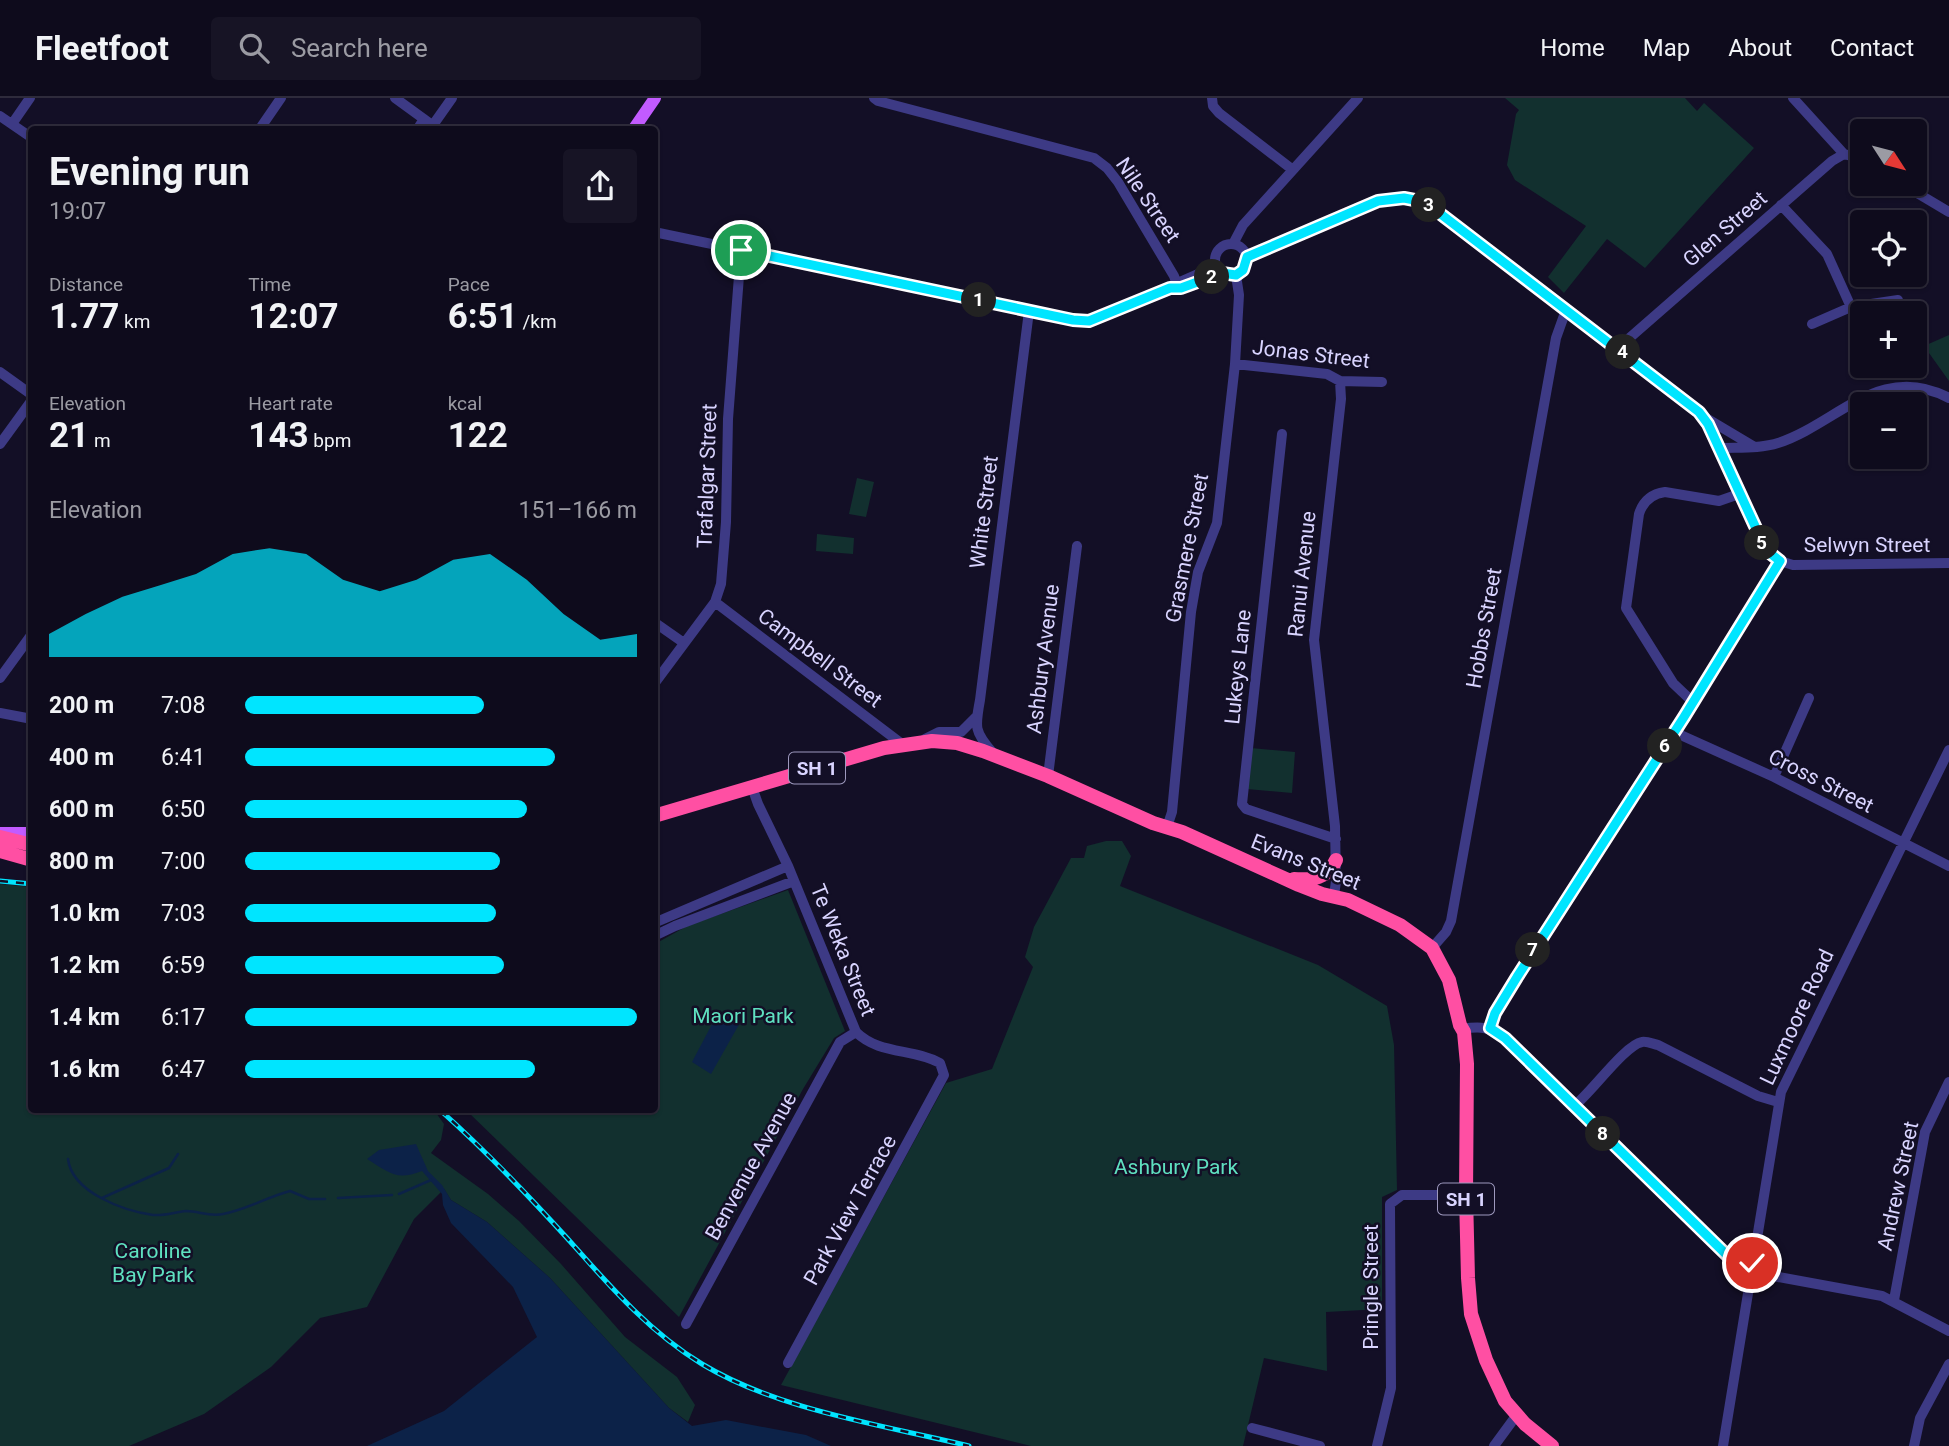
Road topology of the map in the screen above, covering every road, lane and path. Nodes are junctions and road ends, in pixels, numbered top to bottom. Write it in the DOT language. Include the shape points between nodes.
graph roads {
  1 [pos="30,98"];
  2 [pos="281,98"];
  3 [pos="395,98"];
  4 [pos="452,98"];
  5 [pos="655,98"];
  6 [pos="874,98"];
  7 [pos="1212,98"];
  8 [pos="1358,98"];
  9 [pos="1793,98"];
  10 [pos="0,116"];
  11 [pos="12,124"];
  12 [pos="432,125"];
  13 [pos="262,126"];
  14 [pos="636,126"];
  15 [pos="28,135"];
  16 [pos="1844,154"];
  17 [pos="1850,156"];
  18 [pos="1293,170"];
  19 [pos="1922,196"];
  20 [pos="1781,205"];
  21 [pos="1949,212"];
  22 [pos="658,233"];
  23 [pos="1233,244"];
  24 [pos="741,250"];
  25 [pos="1247,257"];
  26 [pos="1219,269"];
  27 [pos="1236,275"];
  28 [pos="1173,285"];
  29 [pos="1898,300"];
  30 [pos="1891,301"];
  31 [pos="1850,305"];
  32 [pos="1850,307"];
  33 [pos="1566,310"];
  34 [pos="1028,311"];
  35 [pos="1812,324"];
  36 [pos="1618,348"];
  37 [pos="1235,364"];
  38 [pos="0,372"];
  39 [pos="1340,381"];
  40 [pos="1382,382"];
  41 [pos="28,392"];
  42 [pos="1949,398"];
  43 [pos="28,406"];
  44 [pos="1704,417"];
  45 [pos="1282,434"];
  46 [pos="0,444"];
  47 [pos="1754,446"];
  48 [pos="1718,448"];
  49 [pos="1739,494"];
  50 [pos="1077,546"];
  51 [pos="1780,561"];
  52 [pos="1949,564"];
  53 [pos="715,603"];
  54 [pos="658,625"];
  55 [pos="28,640"];
  56 [pos="684,643"];
  57 [pos="0,678"];
  58 [pos="658,679"];
  59 [pos="1809,698"];
  60 [pos="1693,702"];
  61 [pos="0,713"];
  62 [pos="976,717"];
  63 [pos="28,718"];
  64 [pos="1674,732"];
  65 [pos="920,742"];
  66 [pos="902,744"];
  67 [pos="1949,750"];
  68 [pos="995,755"];
  69 [pos="1048,776"];
  70 [pos="1774,778"];
  71 [pos="752,787"];
  72 [pos="658,815"];
  73 [pos="1167,827"];
  74 [pos="28,833"];
  75 [pos="0,835"];
  76 [pos="1336,839"];
  77 [pos="28,844"];
  78 [pos="1903,844"];
  79 [pos="0,851"];
  80 [pos="28,859"];
  81 [pos="1336,860"];
  82 [pos="788,866"];
  83 [pos="1949,866"];
  84 [pos="1289,878"];
  85 [pos="794,881"];
  86 [pos="1334,896"];
  87 [pos="658,920"];
  88 [pos="658,934"];
  89 [pos="1432,948"];
  90 [pos="1490,1028"];
  91 [pos="1462,1029"];
  92 [pos="856,1032"];
  93 [pos="944,1075"];
  94 [pos="1949,1082"];
  95 [pos="1779,1102"];
  96 [pos="1574,1106"];
  97 [pos="1466,1195"];
  98 [pos="1751,1272"];
  99 [pos="1894,1300"];
  100 [pos="686,1324"];
  101 [pos="1949,1331"];
  102 [pos="788,1363"];
  103 [pos="1949,1364"];
  104 [pos="1516,1416"];
  105 [pos="1252,1428"];
  106 [pos="1320,1446"];
  107 [pos="1377,1446"];
  108 [pos="1494,1446"];
  109 [pos="1552,1446"];
  110 [pos="1723,1446"];
  111 [pos="1914,1446"];
  1 -- 11 [label="street"];
  2 -- 13 [label="street"];
  3 -- 12 [label="street"];
  4 -- 12 [label="street"];
  5 -- 14 [label="main road"];
  6 -- 28 [label="street, Nile Street" via="1094,158 1118,182 1174,276"];
  7 -- 18 [label="street" via="1219,113"];
  8 -- 18 [label="street"];
  9 -- 16 [label="street"];
  10 -- 11 [label="street"];
  11 -- 15 [label="street"];
  16 -- 17 [label="street"];
  16 -- 20 [label="street, Glen Street"];
  18 -- 23 [label="street" via="1243,225"];
  19 -- 21 [label="street"];
  20 -- 31 [label="street" via="1826,254"];
  20 -- 36 [label="street, Glen Street"];
  22 -- 24 [label="street"];
  23 -- 25 [label="street"];
  23 -- 26 [label="street" via="1216,255"];
  24 -- 34 [label="street"];
  24 -- 53 [label="street, Trafalgar Street" via="725,534"];
  25 -- 27 [label="street"];
  25 -- 33 [label="street, Selwyn Street" via="1378,201 1404,198 1425,202"];
  26 -- 27 [label="street"];
  26 -- 28 [label="street"];
  27 -- 37 [label="street, Grasmere Street"];
  28 -- 34 [label="street" via="1089,321"];
  29 -- 30 [label="street"];
  32 -- 35 [label="street"];
  33 -- 36 [label="street, Selwyn Street"];
  33 -- 89 [label="street, Hobbs Street" via="1556,338 1451,921"];
  34 -- 62 [label="street, White Street"];
  36 -- 44 [label="street, Selwyn Street"];
  37 -- 39 [label="street, Jonas Street" via="1327,374"];
  37 -- 73 [label="street, Grasmere Street" via="1217,523 1198,572 1191,612"];
  38 -- 41 [label="street"];
  39 -- 40 [label="street, Jonas Street"];
  39 -- 76 [label="street, Ranui Avenue" via="1314,640"];
  42 -- 47 [label="street" via="1922,389 1885,390 1787,440"];
  43 -- 46 [label="street"];
  44 -- 47 [label="street"];
  44 -- 48 [label="street, Selwyn Street"];
  45 -- 76 [label="street, Lukeys Lane" via="1242,804"];
  47 -- 48 [label="street"];
  48 -- 49 [label="street, Selwyn Street"];
  49 -- 51 [label="street, Selwyn Street" via="1766,550"];
  49 -- 60 [label="street" via="1719,501 1657,493 1645,501 1639,514 1626,608 1673,683"];
  50 -- 69 [label="street, Ashbury Avenue"];
  51 -- 52 [label="street, Selwyn Street" via="1793,565"];
  51 -- 60 [label="street"];
  53 -- 56 [label="street, Trafalgar Street"];
  53 -- 66 [label="street, Campbell Street"];
  54 -- 56 [label="street"];
  55 -- 57 [label="street"];
  56 -- 58 [label="street, Trafalgar Street"];
  59 -- 70 [label="street"];
  60 -- 64 [label="street"];
  61 -- 63 [label="street"];
  62 -- 65 [label="street" via="961,732 939,732"];
  62 -- 68 [label="street" via="979,736"];
  64 -- 70 [label="street, Cross Street"];
  64 -- 90 [label="street" via="1517,977"];
  65 -- 66 [label="highway, Evans Street / SH 1"];
  65 -- 68 [label="highway, Evans Street / SH 1" via="957,743"];
  66 -- 71 [label="highway, Evans Street / SH 1"];
  67 -- 78 [label="street, Luxmoore Road"];
  68 -- 69 [label="highway, Evans Street / SH 1"];
  69 -- 73 [label="highway, Evans Street / SH 1"];
  70 -- 78 [label="street, Cross Street"];
  71 -- 72 [label="highway, Evans Street / SH 1"];
  71 -- 82 [label="street, Te Weka Street"];
  73 -- 84 [label="highway, Evans Street / SH 1"];
  74 -- 75 [label="main road"];
  75 -- 77 [label="highway"];
  76 -- 81 [label="street, Ranui Avenue"];
  78 -- 83 [label="street, Cross Street"];
  78 -- 95 [label="street, Luxmoore Road" via="1792,1066"];
  79 -- 80 [label="highway"];
  81 -- 84 [label="highway" via="1323,877"];
  81 -- 86 [label="street, Ranui Avenue"];
  82 -- 85 [label="street, Te Weka Street"];
  82 -- 87 [label="street"];
  84 -- 86 [label="highway, Evans Street / SH 1"];
  85 -- 88 [label="street"];
  85 -- 92 [label="street, Te Weka Street"];
  86 -- 89 [label="highway, Evans Street / SH 1" via="1400,925"];
  89 -- 91 [label="highway, Evans Street / SH 1" via="1449,980"];
  90 -- 91 [label="street"];
  90 -- 96 [label="street"];
  91 -- 97 [label="highway, Evans Street / SH 1" via="1467,1064"];
  92 -- 93 [label="street, Te Weka Street" via="881,1047 929,1056 940,1063"];
  92 -- 100 [label="street, Benvenue Avenue" via="840,1042"];
  93 -- 102 [label="street, Park View Terrace"];
  94 -- 99 [label="street, Andrew Street" via="1925,1132"];
  95 -- 96 [label="street" via="1758,1096 1658,1045 1642,1042 1630,1048"];
  95 -- 98 [label="street, Luxmoore Road"];
  96 -- 98 [label="street" via="1737,1265"];
  97 -- 104 [label="highway, Evans Street / SH 1" via="1471,1314 1497,1385"];
  97 -- 107 [label="street, Pringle Street" via="1402,1195 1390,1205 1391,1388"];
  98 -- 99 [label="street"];
  98 -- 110 [label="street, Luxmoore Road"];
  99 -- 101 [label="street"];
  103 -- 111 [label="street" via="1920,1418"];
  104 -- 108 [label="street"];
  104 -- 109 [label="highway, Evans Street / SH 1"];
  105 -- 106 [label="street"];
}
